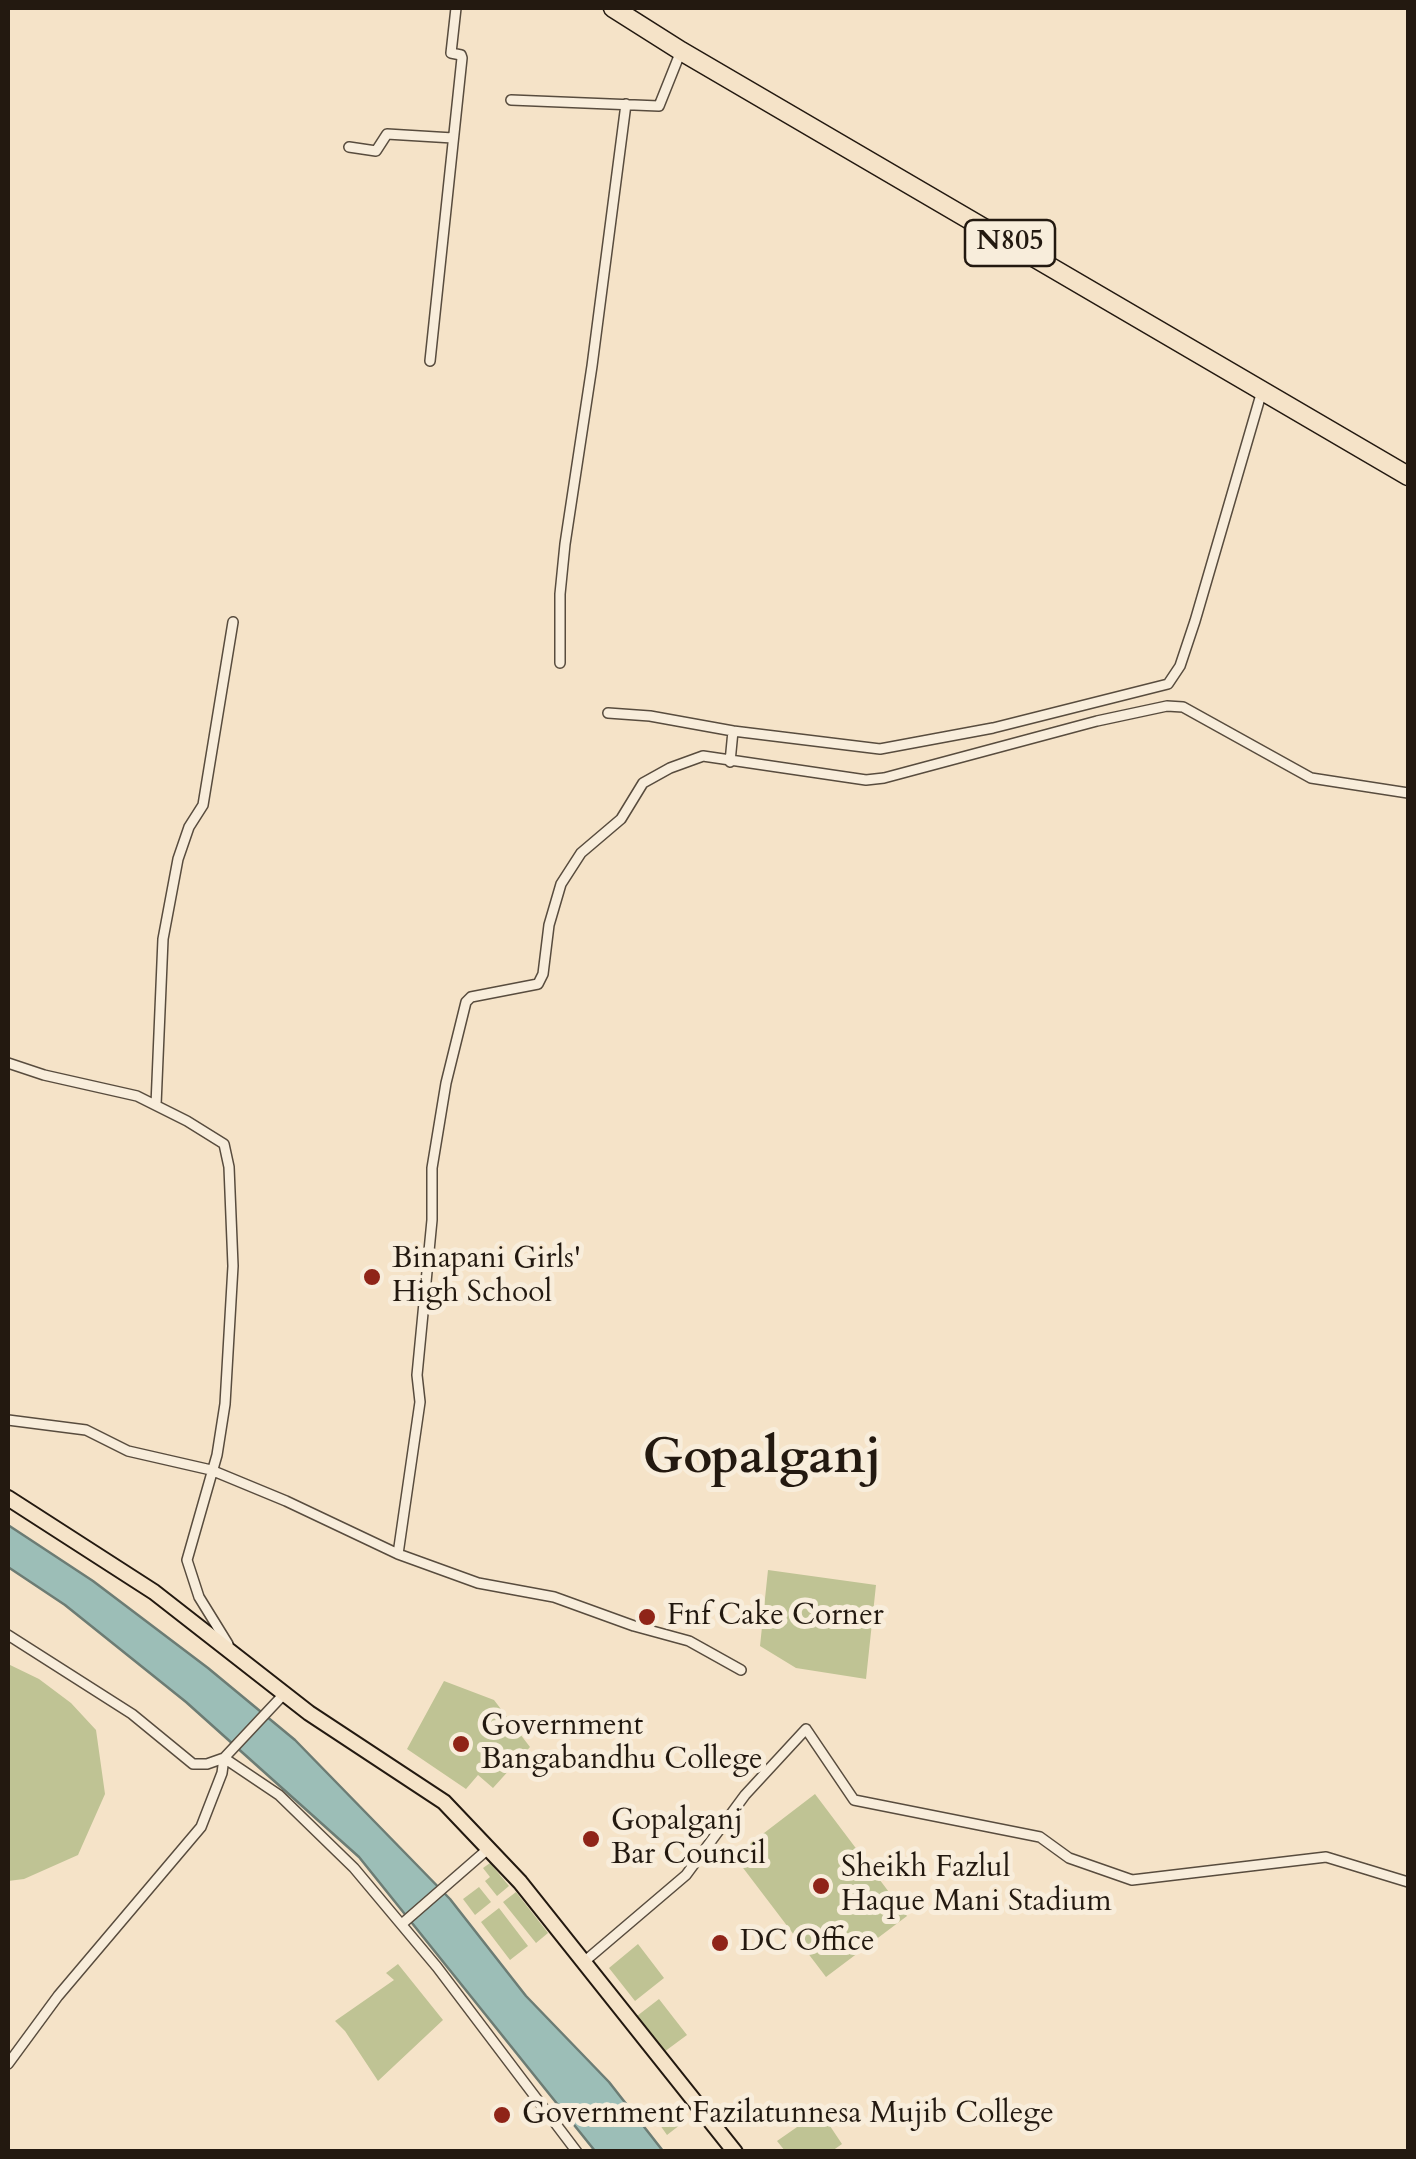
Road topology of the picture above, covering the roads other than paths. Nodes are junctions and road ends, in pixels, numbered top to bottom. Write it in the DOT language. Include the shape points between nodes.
graph roads {
  1 [pos="456,8"];
  2 [pos="613,8"];
  3 [pos="681,52"];
  4 [pos="511,100"];
  5 [pos="626,104"];
  6 [pos="453,138"];
  7 [pos="348,147"];
  8 [pos="430,360"];
  9 [pos="1262,391"];
  10 [pos="1408,476"];
  11 [pos="232,622"];
  12 [pos="560,663"];
  13 [pos="1168,686"];
  14 [pos="1167,705"];
  15 [pos="608,713"];
  16 [pos="733,733"];
  17 [pos="730,758"];
  18 [pos="1408,793"];
  19 [pos="8,1064"];
  20 [pos="156,1105"];
  21 [pos="8,1420"];
  22 [pos="211,1470"];
  23 [pos="8,1498"];
  24 [pos="398,1554"];
  25 [pos="8,1635"];
  26 [pos="235,1655"];
  27 [pos="741,1670"];
  28 [pos="279,1700"];
  29 [pos="226,1756"];
  30 [pos="488,1848"];
  31 [pos="1408,1882"];
  32 [pos="403,1923"];
  33 [pos="585,1961"];
  34 [pos="8,2064"];
  35 [pos="577,2152"];
  36 [pos="735,2152"];
  1 -- 6 [label="street" via="452,53 462,58"];
  2 -- 3 [label="highway, N805"];
  3 -- 5 [label="street" via="662,103"];
  3 -- 9 [label="highway, N805"];
  4 -- 5 [label="street"];
  5 -- 12 [label="street" via="565,544"];
  6 -- 7 [label="street" via="387,134 376,151"];
  6 -- 8 [label="street"];
  9 -- 10 [label="highway, N805"];
  9 -- 13 [label="street" via="1196,621"];
  11 -- 20 [label="street" via="203,805 178,859 162,939"];
  13 -- 14 [label="street"];
  13 -- 16 [label="street" via="880,749"];
  14 -- 17 [label="street" via="884,778"];
  14 -- 18 [label="street" via="1183,707 1311,778"];
  15 -- 16 [label="street"];
  16 -- 17 [label="street"];
  17 -- 24 [label="street" via="703,756 643,783 621,819 581,853 561,884 538,984 466,1002 432,1168 420,1402"];
  19 -- 20 [label="street"];
  20 -- 22 [label="street" via="217,1138 229,1167 230,1342"];
  21 -- 22 [label="street" via="86,1430 128,1451"];
  22 -- 24 [label="street"];
  22 -- 26 [label="street" via="187,1560 199,1598"];
  23 -- 26 [label="main road" via="154,1592"];
  24 -- 27 [label="street" via="478,1584 554,1598 689,1641"];
  25 -- 29 [label="street" via="132,1714 193,1764"];
  26 -- 28 [label="main road"];
  28 -- 29 [label="street"];
  28 -- 30 [label="main road" via="444,1802"];
  29 -- 32 [label="street" via="279,1795"];
  29 -- 34 [label="street" via="201,1827"];
  30 -- 32 [label="street"];
  30 -- 33 [label="main road"];
  31 -- 33 [label="street" via="1326,1857 1132,1880 1070,1858 1040,1837 854,1800 806,1729 745,1795 686,1875"];
  32 -- 35 [label="street"];
  33 -- 36 [label="main road"];
}
